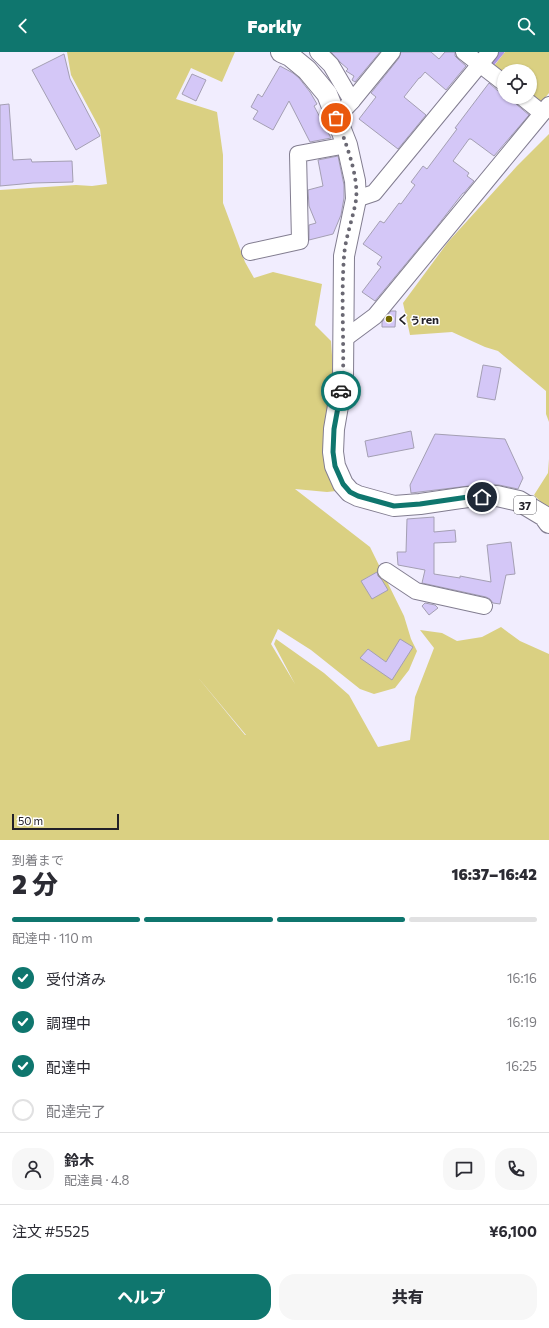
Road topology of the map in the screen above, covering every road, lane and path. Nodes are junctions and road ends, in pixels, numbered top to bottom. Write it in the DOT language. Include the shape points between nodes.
graph roads {
  1 [pos="281,52"];
  2 [pos="301,52"];
  3 [pos="318,52"];
  4 [pos="392,52"];
  5 [pos="464,52"];
  6 [pos="485,58"];
  7 [pos="497,74"];
  8 [pos="327,94"];
  9 [pos="352,101"];
  10 [pos="536,104"];
  11 [pos="546,109"];
  12 [pos="336,118"];
  13 [pos="347,145"];
  14 [pos="356,199"];
  15 [pos="250,252"];
  16 [pos="344,339"];
  17 [pos="549,522"];
  18 [pos="386,571"];
  19 [pos="484,606"];
  1 -- 8 [label="main road, 37" via="307,70"];
  2 -- 8 [label="street" via="324,72"];
  3 -- 9 [label="street" via="331,65"];
  4 -- 9 [label="street"];
  5 -- 6 [label="street"];
  6 -- 7 [label="street"];
  6 -- 14 [label="street" via="374,193"];
  8 -- 12 [label="main road, 37"];
  9 -- 12 [label="street"];
  10 -- 11 [label="street"];
  11 -- 16 [label="street" via="375,316"];
  12 -- 13 [label="main road, 37"];
  13 -- 14 [label="main road, 37"];
  13 -- 15 [label="street" via="298,154 300,241"];
  14 -- 16 [label="main road, 37" via="344,256"];
  16 -- 17 [label="main road, 37" via="343,377 334,429 333,452 335,466 343,484 350,492 394,506 497,496 520,501"];
  18 -- 19 [label="street" via="416,591"];
}
